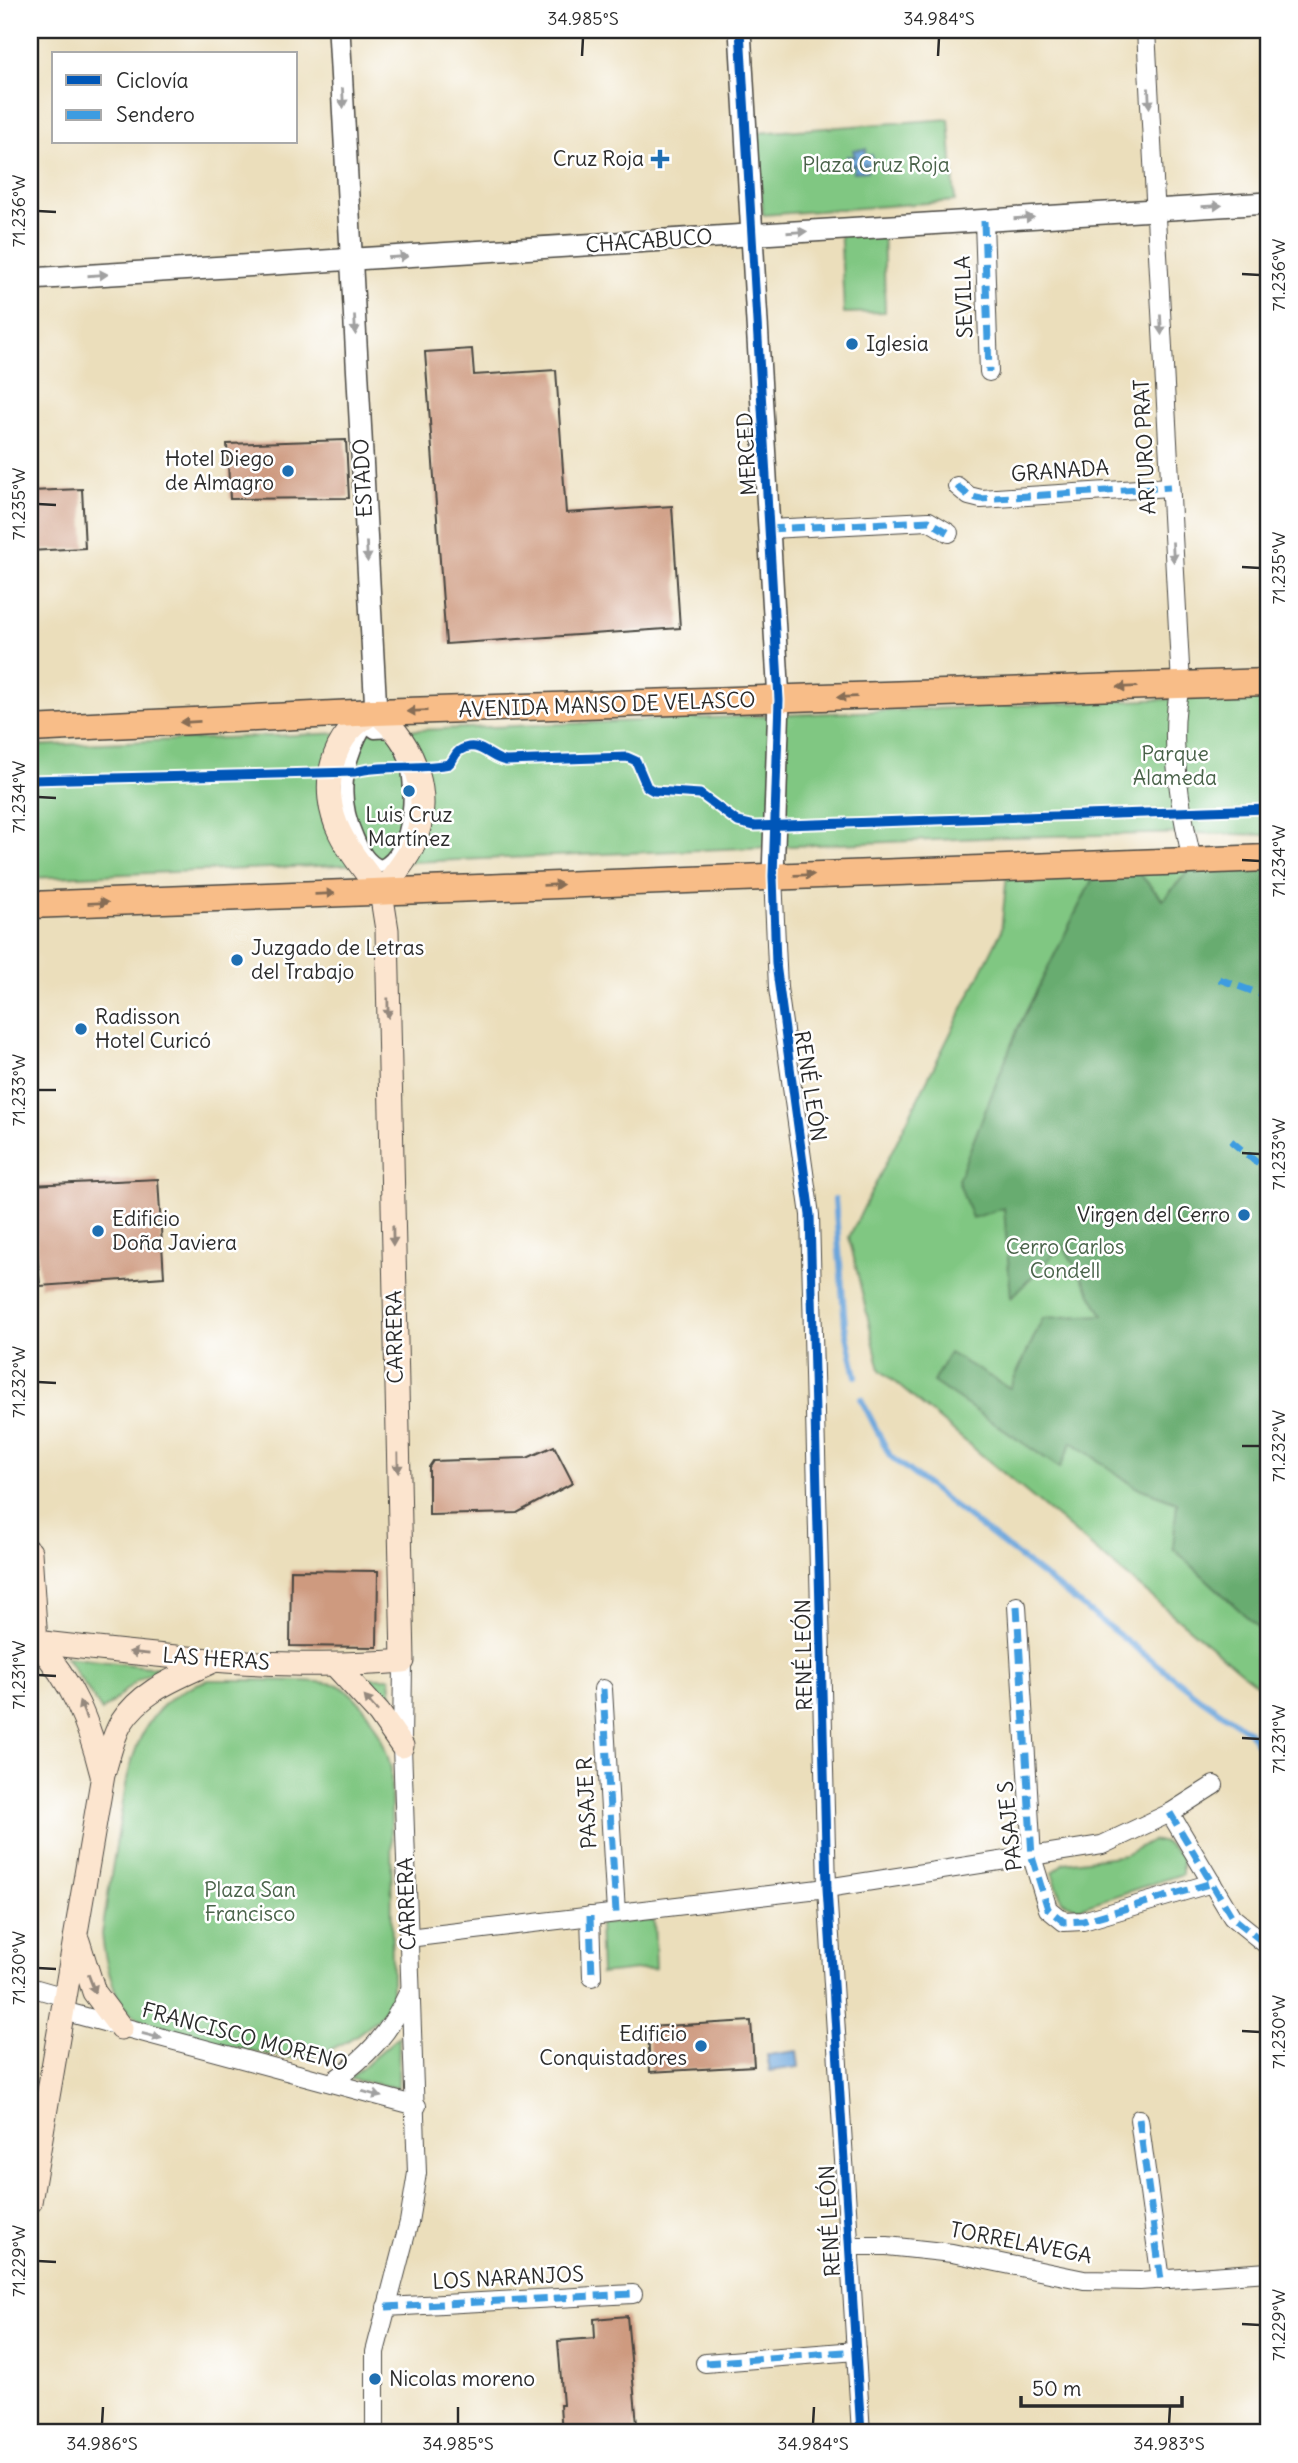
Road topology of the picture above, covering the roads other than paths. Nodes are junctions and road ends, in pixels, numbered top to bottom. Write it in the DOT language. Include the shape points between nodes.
graph roads {
  1 [pos="339,30"];
  2 [pos="740,30"];
  3 [pos="1146,30"];
  4 [pos="1268,203"];
  5 [pos="1155,210"];
  6 [pos="984,220"];
  7 [pos="752,235"];
  8 [pos="351,260"];
  9 [pos="30,279"];
  10 [pos="989,372"];
  11 [pos="957,486"];
  12 [pos="1170,486"];
  13 [pos="769,528"];
  14 [pos="949,533"];
  15 [pos="1268,682"];
  16 [pos="1181,685"];
  17 [pos="779,700"];
  18 [pos="375,722"];
  19 [pos="30,729"];
  20 [pos="1268,858"];
  21 [pos="1192,860"];
  22 [pos="773,876"];
  23 [pos="381,892"];
  24 [pos="30,905"];
  25 [pos="30,1552"];
  26 [pos="1017,1606"];
  27 [pos="33,1642"];
  28 [pos="213,1661"];
  29 [pos="402,1661"];
  30 [pos="336,1666"];
  31 [pos="603,1689"];
  32 [pos="402,1746"];
  33 [pos="103,1775"];
  34 [pos="1214,1785"];
  35 [pos="1170,1814"];
  36 [pos="1032,1857"];
  37 [pos="1212,1883"];
  38 [pos="827,1888"];
  39 [pos="616,1913"];
  40 [pos="590,1916"];
  41 [pos="76,1934"];
  42 [pos="408,1938"];
  43 [pos="1268,1946"];
  44 [pos="592,1977"];
  45 [pos="30,1987"];
  46 [pos="410,1989"];
  47 [pos="64,2004"];
  48 [pos="121,2028"];
  49 [pos="332,2082"];
  50 [pos="416,2106"];
  51 [pos="1139,2119"];
  52 [pos="30,2202"];
  53 [pos="849,2246"];
  54 [pos="1268,2272"];
  55 [pos="1161,2280"];
  56 [pos="633,2294"];
  57 [pos="386,2307"];
  58 [pos="856,2351"];
  59 [pos="705,2363"];
  60 [pos="374,2433"];
  61 [pos="861,2433"];
  1 -- 8 [label="street, ESTADO, one-way"];
  2 -- 7 [label="street, MERCED"];
  3 -- 5 [label="street, ARTURO PRAT, one-way"];
  5 -- 4 [label="street, CHACABUCO, one-way"];
  6 -- 5 [label="street, CHACABUCO, one-way"];
  5 -- 12 [label="street, ARTURO PRAT, one-way"];
  7 -- 6 [label="street, CHACABUCO, one-way"];
  6 -- 10 [label="street, SEVILLA"];
  8 -- 7 [label="street, CHACABUCO, one-way"];
  7 -- 13 [label="street, MERCED"];
  9 -- 8 [label="street, CHACABUCO, one-way"];
  8 -- 18 [label="street, ESTADO, one-way"];
  11 -- 12 [label="street, GRANADA" via="981,499"];
  12 -- 16 [label="street, ARTURO PRAT, one-way"];
  13 -- 14 [label="street" via="929,521"];
  13 -- 17 [label="street, MERCED"];
  15 -- 16 [label="main road, AVENIDA MANSO DE VELASCO"];
  16 -- 17 [label="main road, AVENIDA MANSO DE VELASCO, one-way"];
  16 -- 21 [label="street, ARTURO PRAT" via="1176,703 1180,810"];
  17 -- 18 [label="main road, AVENIDA MANSO DE VELASCO, one-way"];
  17 -- 22 [label="street, MERCED"];
  18 -- 18 [label="street" via="391,731 404,756 411,796 398,848 381,866 362,848 345,797 351,754 366,726"];
  18 -- 19 [label="main road, AVENIDA MANSO DE VELASCO, one-way"];
  18 -- 23 [label="main road" via="400,735 410,752 422,802 412,847"];
  18 -- 23 [label="main road" via="355,724 338,745 330,800 339,832"];
  20 -- 21 [label="main road"];
  22 -- 21 [label="main road, one-way"];
  23 -- 22 [label="main road, one-way"];
  22 -- 38 [label="street, RENÉ LEÓN" via="778,988 810,1215"];
  24 -- 23 [label="main road, one-way"];
  23 -- 29 [label="main road, CARRERA, one-way" via="387,930"];
  25 -- 27 [label="main road"];
  26 -- 36 [label="street, PASAJE S"];
  28 -- 27 [label="main road, LAS HERAS, one-way"];
  33 -- 27 [label="main road, one-way" via="77,1697 59,1667"];
  28 -- 30 [label="main road, LAS HERAS"];
  28 -- 33 [label="main road" via="152,1690 135,1706 120,1725"];
  29 -- 30 [label="main road, LAS HERAS"];
  29 -- 32 [label="street, CARRERA"];
  32 -- 30 [label="main road, one-way"];
  31 -- 39 [label="street, PASAJE R"];
  32 -- 42 [label="street, CARRERA"];
  33 -- 41 [label="main road"];
  34 -- 35 [label="street"];
  35 -- 36 [label="street" via="1102,1845"];
  35 -- 37 [label="street"];
  36 -- 37 [label="street, PASAJE S" via="1048,1909 1064,1922 1083,1921"];
  36 -- 38 [label="street"];
  37 -- 43 [label="street" via="1232,1917"];
  38 -- 39 [label="street"];
  38 -- 53 [label="street, RENÉ LEÓN"];
  39 -- 40 [label="street"];
  40 -- 42 [label="street"];
  40 -- 44 [label="street"];
  41 -- 47 [label="main road"];
  41 -- 48 [label="main road, one-way" via="94,1992"];
  42 -- 46 [label="street, CARRERA"];
  45 -- 47 [label="street, FRANCISCO MORENO"];
  46 -- 49 [label="street, CARRERA" via="381,2041"];
  46 -- 50 [label="street, CARRERA"];
  47 -- 48 [label="street, FRANCISCO MORENO"];
  47 -- 52 [label="main road"];
  48 -- 49 [label="street, FRANCISCO MORENO, one-way"];
  49 -- 50 [label="street, FRANCISCO MORENO, one-way"];
  50 -- 57 [label="street, CARRERA" via="414,2200"];
  51 -- 55 [label="street"];
  53 -- 55 [label="street, TORRELAVEGA" via="952,2253 1084,2280"];
  53 -- 58 [label="street, RENÉ LEÓN"];
  54 -- 55 [label="street, TORRELAVEGA"];
  56 -- 57 [label="street, LOS NARANJOS"];
  57 -- 60 [label="street, CARRERA" via="374,2366"];
  58 -- 59 [label="street"];
  58 -- 61 [label="street, RENÉ LEÓN"];
}
